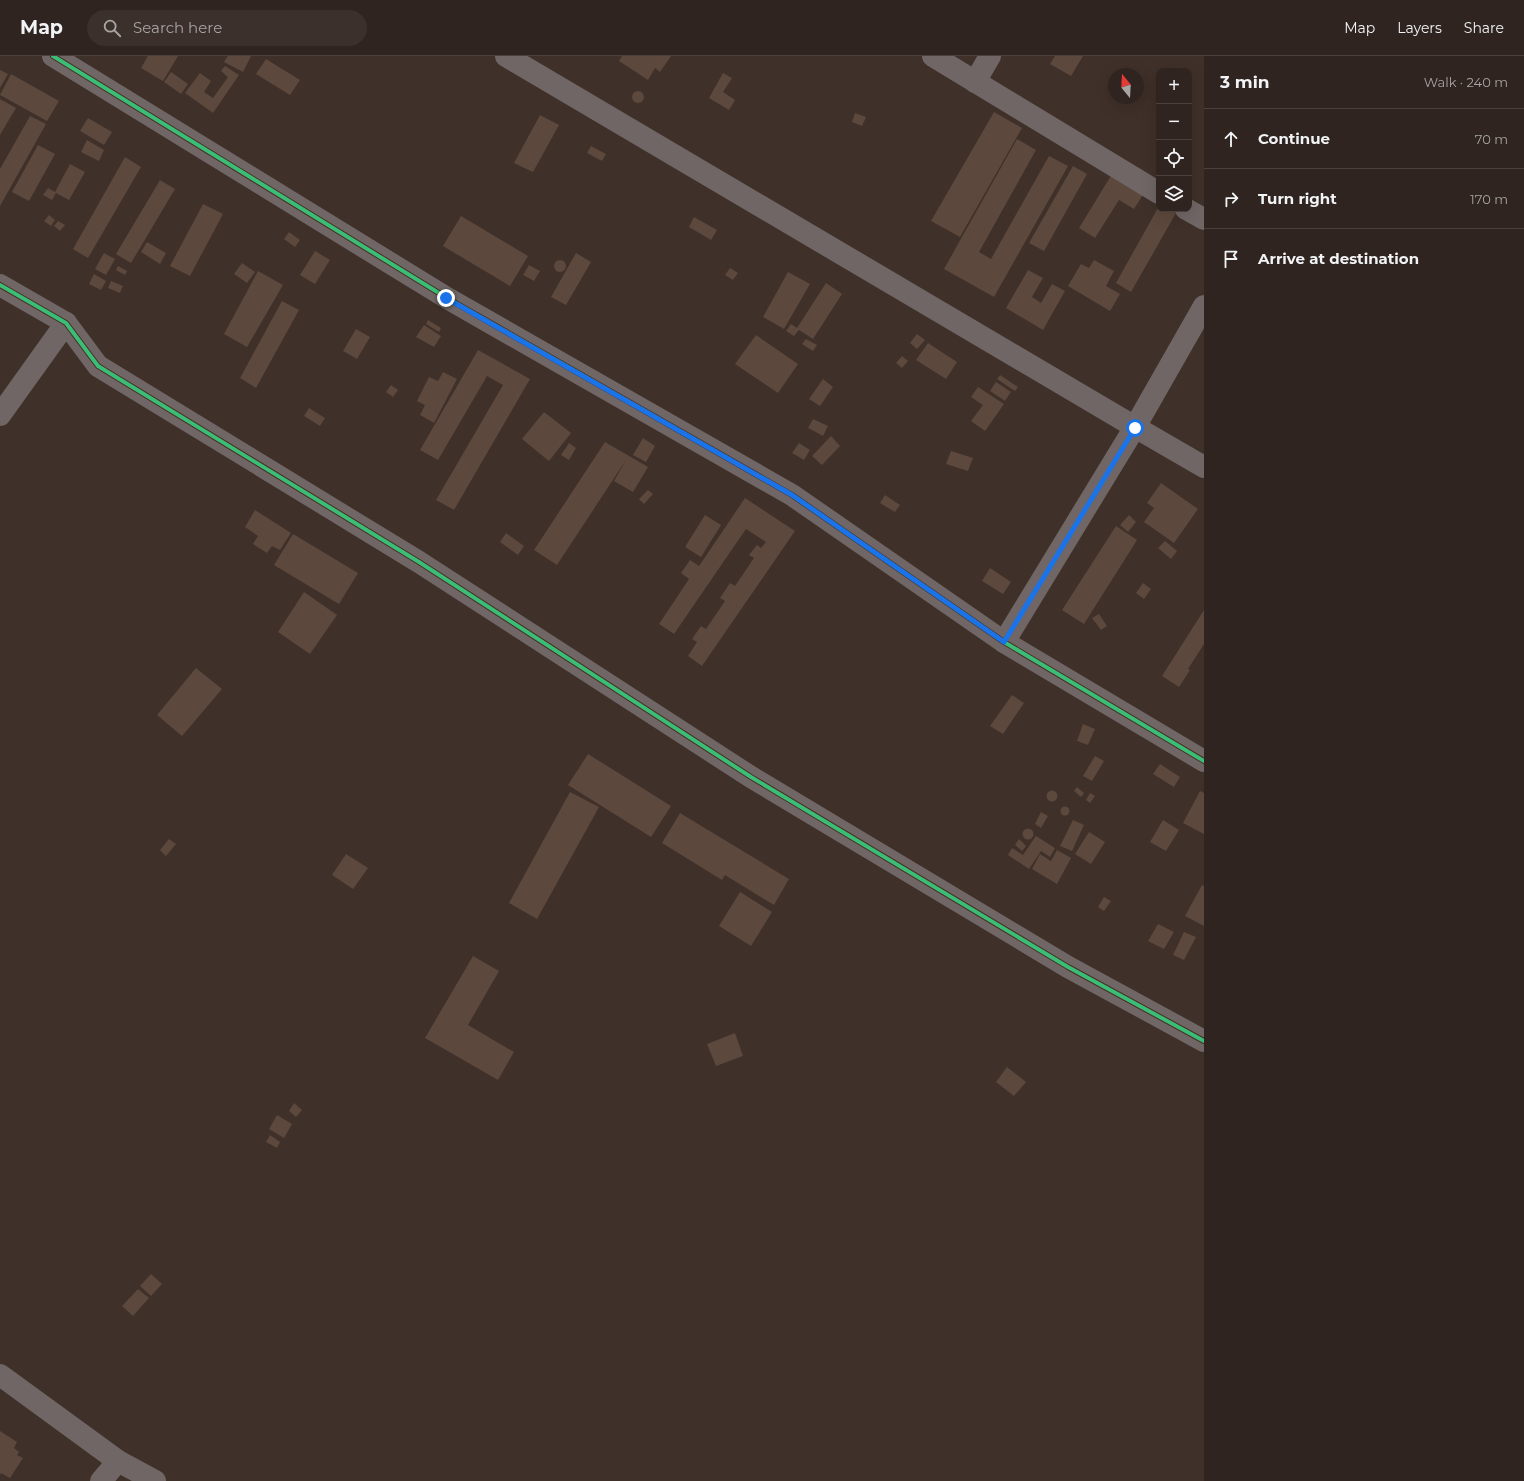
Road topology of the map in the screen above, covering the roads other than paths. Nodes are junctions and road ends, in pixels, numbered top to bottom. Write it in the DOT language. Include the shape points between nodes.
graph roads {
  1 [pos="53,56"];
  2 [pos="506,56"];
  3 [pos="933,56"];
  4 [pos="990,56"];
  5 [pos="975,82"];
  6 [pos="1156,191"];
  7 [pos="1191,212"];
  8 [pos="1204,219"];
  9 [pos="0,286"];
  10 [pos="1204,306"];
  11 [pos="66,322"];
  12 [pos="0,415"];
  13 [pos="1135,428"];
  14 [pos="1204,467"];
  15 [pos="1004,642"];
  16 [pos="1204,761"];
  17 [pos="1204,1041"];
  18 [pos="0,1375"];
  19 [pos="118,1461"];
  20 [pos="101,1481"];
  21 [pos="155,1481"];
  1 -- 15 [label="street" via="446,298 792,495"];
  2 -- 13 [label="street"];
  3 -- 5 [label="street"];
  4 -- 5 [label="street"];
  5 -- 6 [label="street"];
  7 -- 8 [label="street"];
  9 -- 11 [label="street"];
  10 -- 13 [label="street"];
  11 -- 12 [label="street"];
  11 -- 17 [label="street" via="98,366 419,562 751,777 1068,967"];
  13 -- 14 [label="street"];
  13 -- 15 [label="street"];
  15 -- 16 [label="street"];
  18 -- 19 [label="street"];
  19 -- 20 [label="street"];
  19 -- 21 [label="street"];
}
